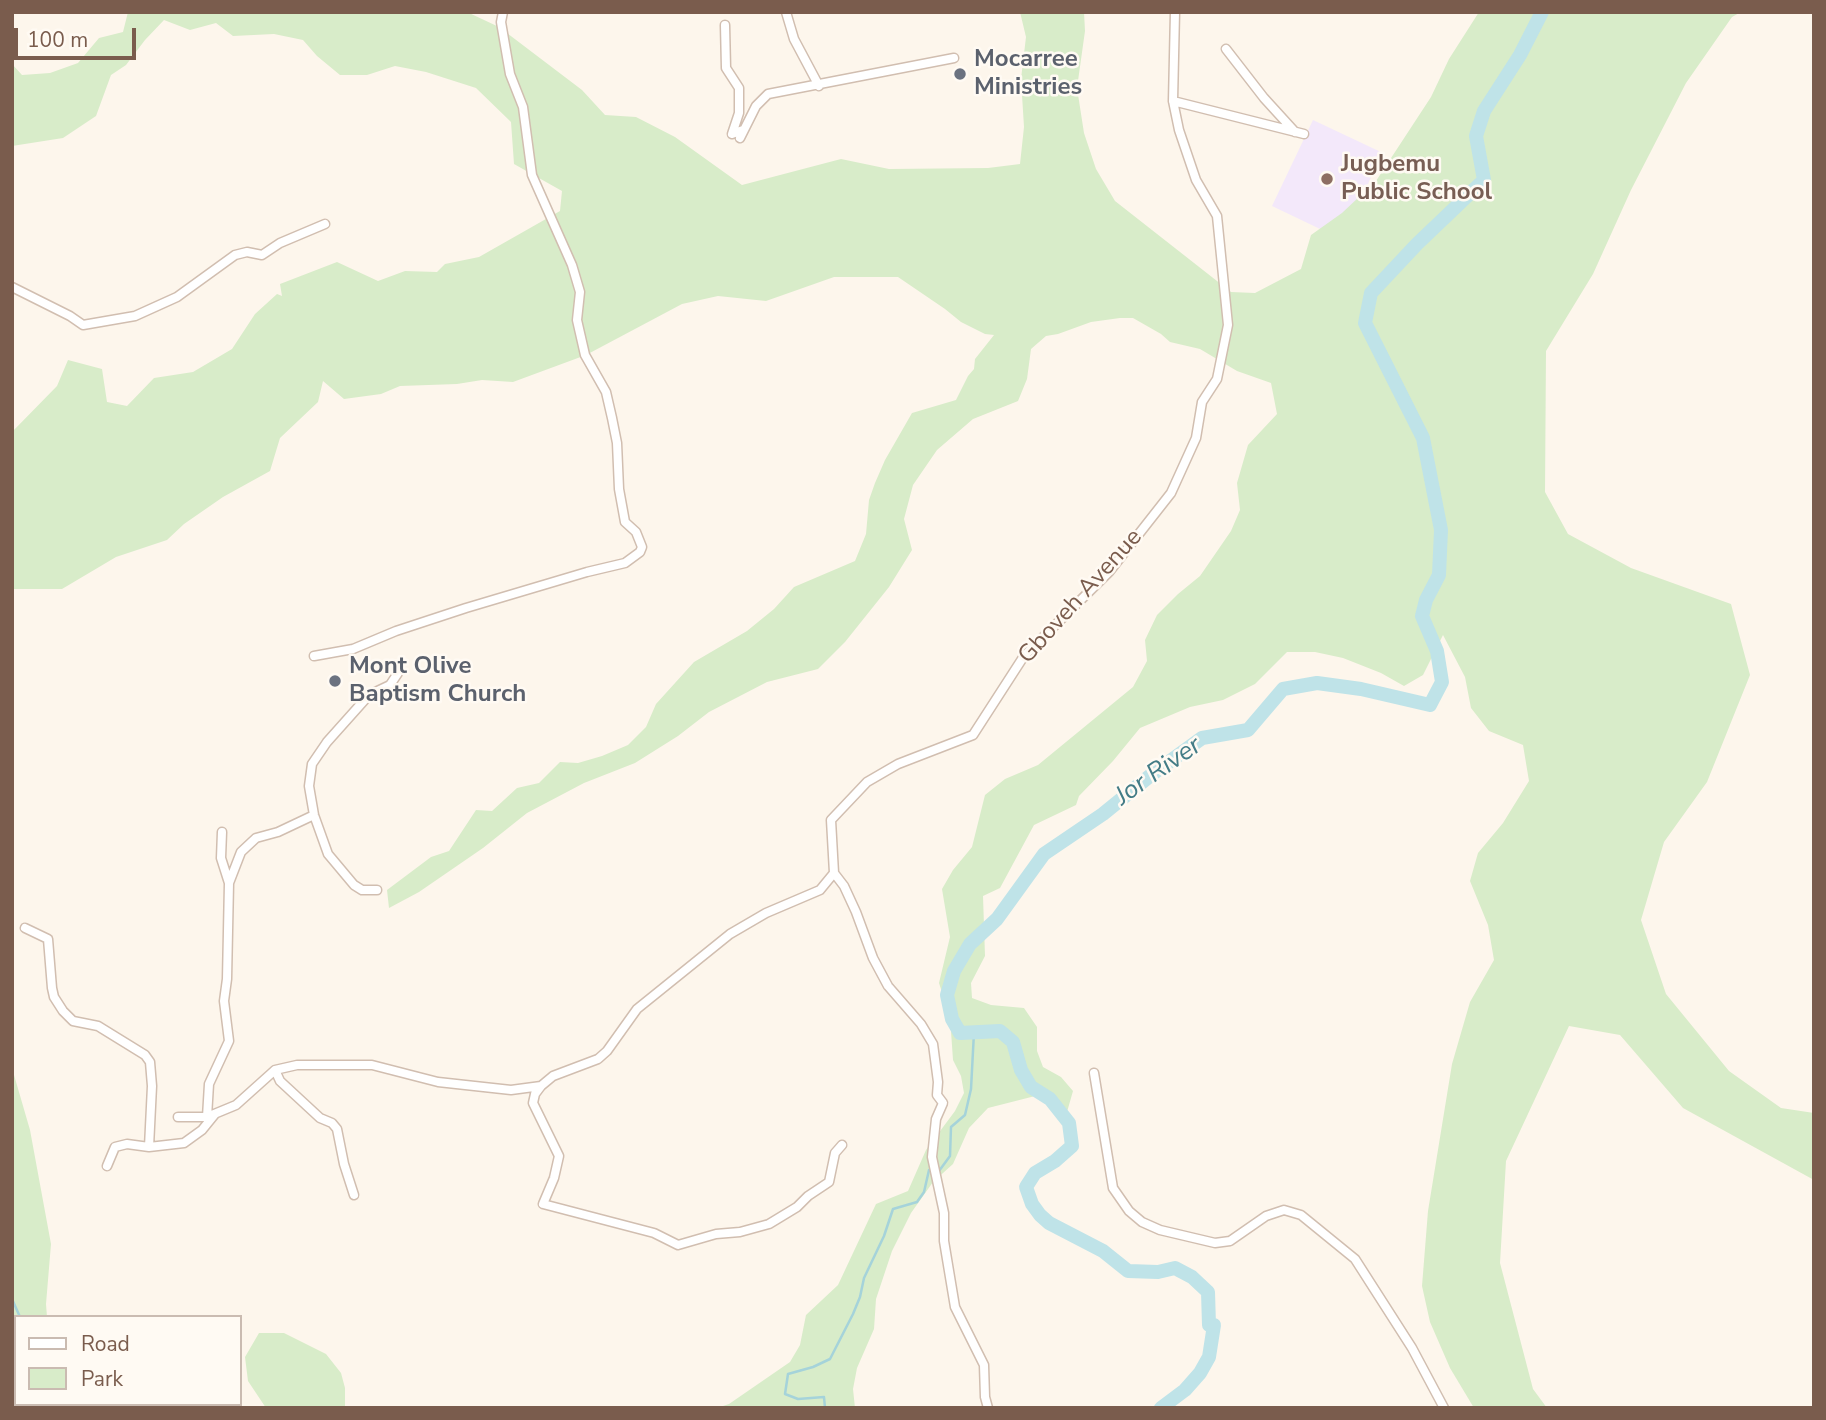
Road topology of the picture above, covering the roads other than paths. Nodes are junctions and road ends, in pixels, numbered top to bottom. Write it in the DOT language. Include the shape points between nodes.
graph roads {
  1 [pos="503,12"];
  2 [pos="786,12"];
  3 [pos="1175,12"];
  4 [pos="725,26"];
  5 [pos="1226,49"];
  6 [pos="954,58"];
  7 [pos="819,86"];
  8 [pos="1173,101"];
  9 [pos="324,224"];
  10 [pos="12,287"];
  11 [pos="314,656"];
  12 [pos="398,673"];
  13 [pos="314,815"];
  14 [pos="222,832"];
  15 [pos="834,873"];
  16 [pos="229,883"];
  17 [pos="377,890"];
  18 [pos="25,928"];
  19 [pos="275,1070"];
  20 [pos="1094,1073"];
  21 [pos="541,1086"];
  22 [pos="217,1112"];
  23 [pos="178,1117"];
  24 [pos="207,1117"];
  25 [pos="842,1146"];
  26 [pos="149,1147"];
  27 [pos="107,1166"];
  28 [pos="355,1195"];
  29 [pos="988,1408"];
  30 [pos="1444,1408"];
  1 -- 11 [label="street" via="510,74 523,107 532,175 580,292 577,320 585,355 606,392 617,443 625,522 642,547 615,566 407,627 353,649"];
  2 -- 7 [label="street" via="794,39"];
  3 -- 8 [label="street, Gboveh Avenue"];
  4 -- 7 [label="street" via="726,68 739,88 732,134 741,134 768,94"];
  5 -- 8 [label="street" via="1299,133"];
  6 -- 7 [label="street"];
  8 -- 15 [label="street, Gboveh Avenue" via="1196,180 1217,216 1228,326 1217,379 1202,402 1196,438 1171,493 1109,572 1024,656 973,735 898,764 867,782 831,820"];
  9 -- 10 [label="street" via="262,256 235,255 177,297 135,316 83,325"];
  12 -- 13 [label="street" via="390,685 369,695 312,764 309,786"];
  13 -- 16 [label="street" via="256,838 242,852"];
  13 -- 17 [label="street" via="328,854 340,869 362,890"];
  14 -- 16 [label="street" via="221,858"];
  15 -- 21 [label="street" via="820,890 730,934 637,1009 598,1059 553,1076"];
  15 -- 29 [label="street, Gboveh Avenue" via="888,986 933,1044 937,1095 943,1103 936,1119 932,1157 944,1213 944,1241 955,1307 984,1365"];
  16 -- 24 [label="street" via="224,1001 229,1041 209,1084"];
  18 -- 26 [label="street" via="48,939 52,988 63,1011 73,1021 98,1026 150,1062"];
  19 -- 21 [label="street" via="297,1065 372,1065 438,1082 511,1090"];
  19 -- 22 [label="street" via="236,1105"];
  19 -- 28 [label="street" via="280,1081 337,1129"];
  20 -- 30 [label="street" via="1113,1188 1129,1211 1160,1230 1215,1242 1230,1241 1266,1216 1284,1210 1301,1215 1355,1259"];
  21 -- 25 [label="street" via="533,1103 559,1156 543,1203 654,1233 678,1245 769,1224 829,1182 835,1153"];
  22 -- 24 [label="street"];
  22 -- 26 [label="street" via="184,1143"];
  23 -- 24 [label="street"];
  26 -- 27 [label="street" via="115,1147"];
}
